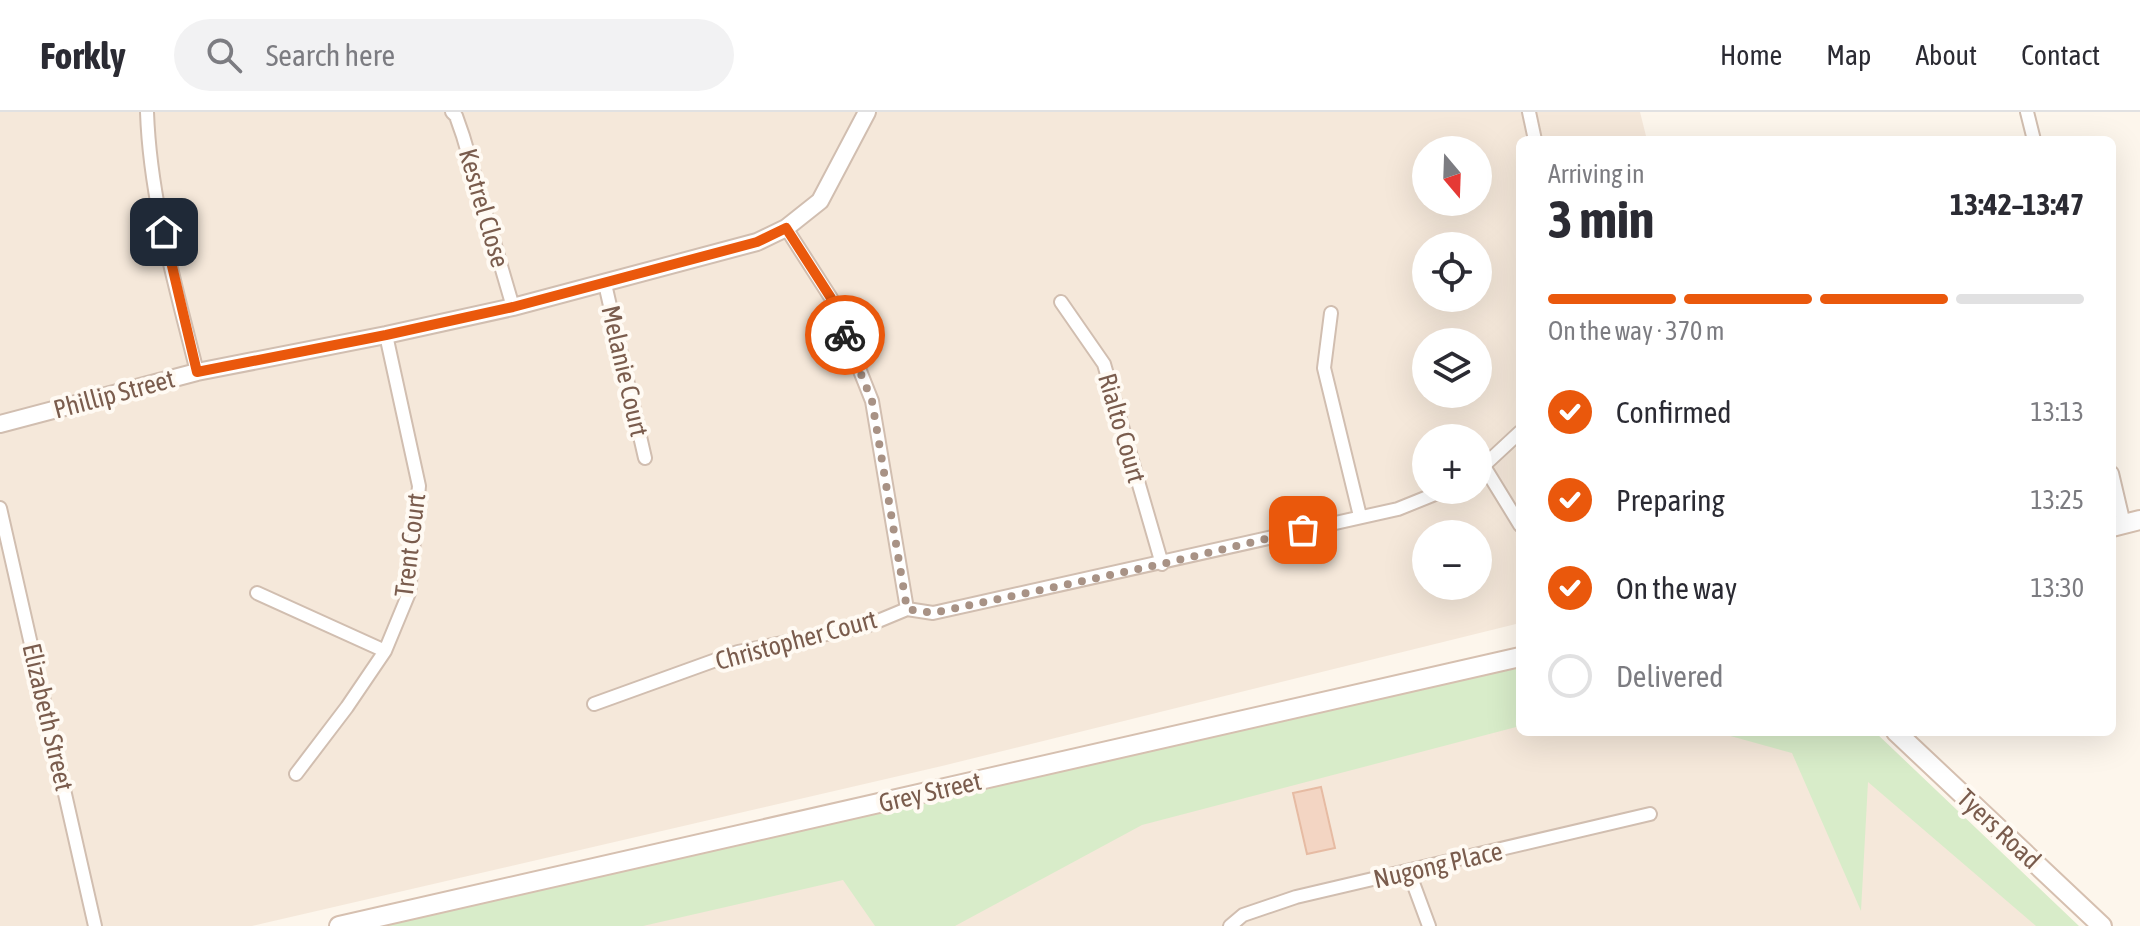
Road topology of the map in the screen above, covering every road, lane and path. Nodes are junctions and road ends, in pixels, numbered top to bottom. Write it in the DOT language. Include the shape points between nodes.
graph roads {
  1 [pos="147,112"];
  2 [pos="452,112"];
  3 [pos="867,112"];
  4 [pos="1529,112"];
  5 [pos="2027,112"];
  6 [pos="1534,136"];
  7 [pos="2033,136"];
  8 [pos="786,228"];
  9 [pos="605,284"];
  10 [pos="1061,302"];
  11 [pos="513,307"];
  12 [pos="1331,313"];
  13 [pos="386,335"];
  14 [pos="197,372"];
  15 [pos="0,424"];
  16 [pos="1516,436"];
  17 [pos="645,458"];
  18 [pos="1492,459"];
  19 [pos="1492,486"];
  20 [pos="2116,488"];
  21 [pos="1412,503"];
  22 [pos="0,508"];
  23 [pos="1360,516"];
  24 [pos="1516,519"];
  25 [pos="2125,523"];
  26 [pos="1162,564"];
  27 [pos="257,593"];
  28 [pos="907,609"];
  29 [pos="385,651"];
  30 [pos="1516,658"];
  31 [pos="594,704"];
  32 [pos="1900,736"];
  33 [pos="296,774"];
  34 [pos="1650,814"];
  35 [pos="1409,872"];
  36 [pos="95,926"];
  37 [pos="339,926"];
  38 [pos="1230,926"];
  39 [pos="1429,926"];
  40 [pos="2102,926"];
  1 -- 14 [label="street" via="169,261"];
  2 -- 11 [label="street, Kestrel Close"];
  3 -- 8 [label="street, Phillip Street" via="820,201"];
  4 -- 6 [label="street"];
  5 -- 7 [label="street"];
  8 -- 9 [label="street, Phillip Street" via="757,242"];
  8 -- 28 [label="street" via="831,298 872,401"];
  9 -- 11 [label="street, Phillip Street"];
  9 -- 17 [label="street, Melanie Court"];
  10 -- 26 [label="street, Rialto Court" via="1104,364"];
  11 -- 13 [label="street, Phillip Street"];
  12 -- 23 [label="street" via="1324,368"];
  13 -- 14 [label="street, Phillip Street"];
  13 -- 29 [label="street, Trent Court" via="419,486 409,593"];
  14 -- 15 [label="street, Phillip Street"];
  16 -- 18 [label="street"];
  19 -- 24 [label="street"];
  20 -- 25 [label="street"];
  21 -- 23 [label="street"];
  22 -- 36 [label="street, Elizabeth Street"];
  23 -- 26 [label="street"];
  26 -- 28 [label="street" via="933,613"];
  27 -- 29 [label="street"];
  28 -- 31 [label="street, Christopher Court" via="866,626 738,652"];
  29 -- 33 [label="street, Trent Court"];
  30 -- 37 [label="main road, Grey Street"];
  32 -- 40 [label="main road, Tyers Road"];
  34 -- 35 [label="street, Nugong Place"];
  35 -- 38 [label="street, Nugong Place" via="1296,897 1243,915"];
  35 -- 39 [label="street"];
}
